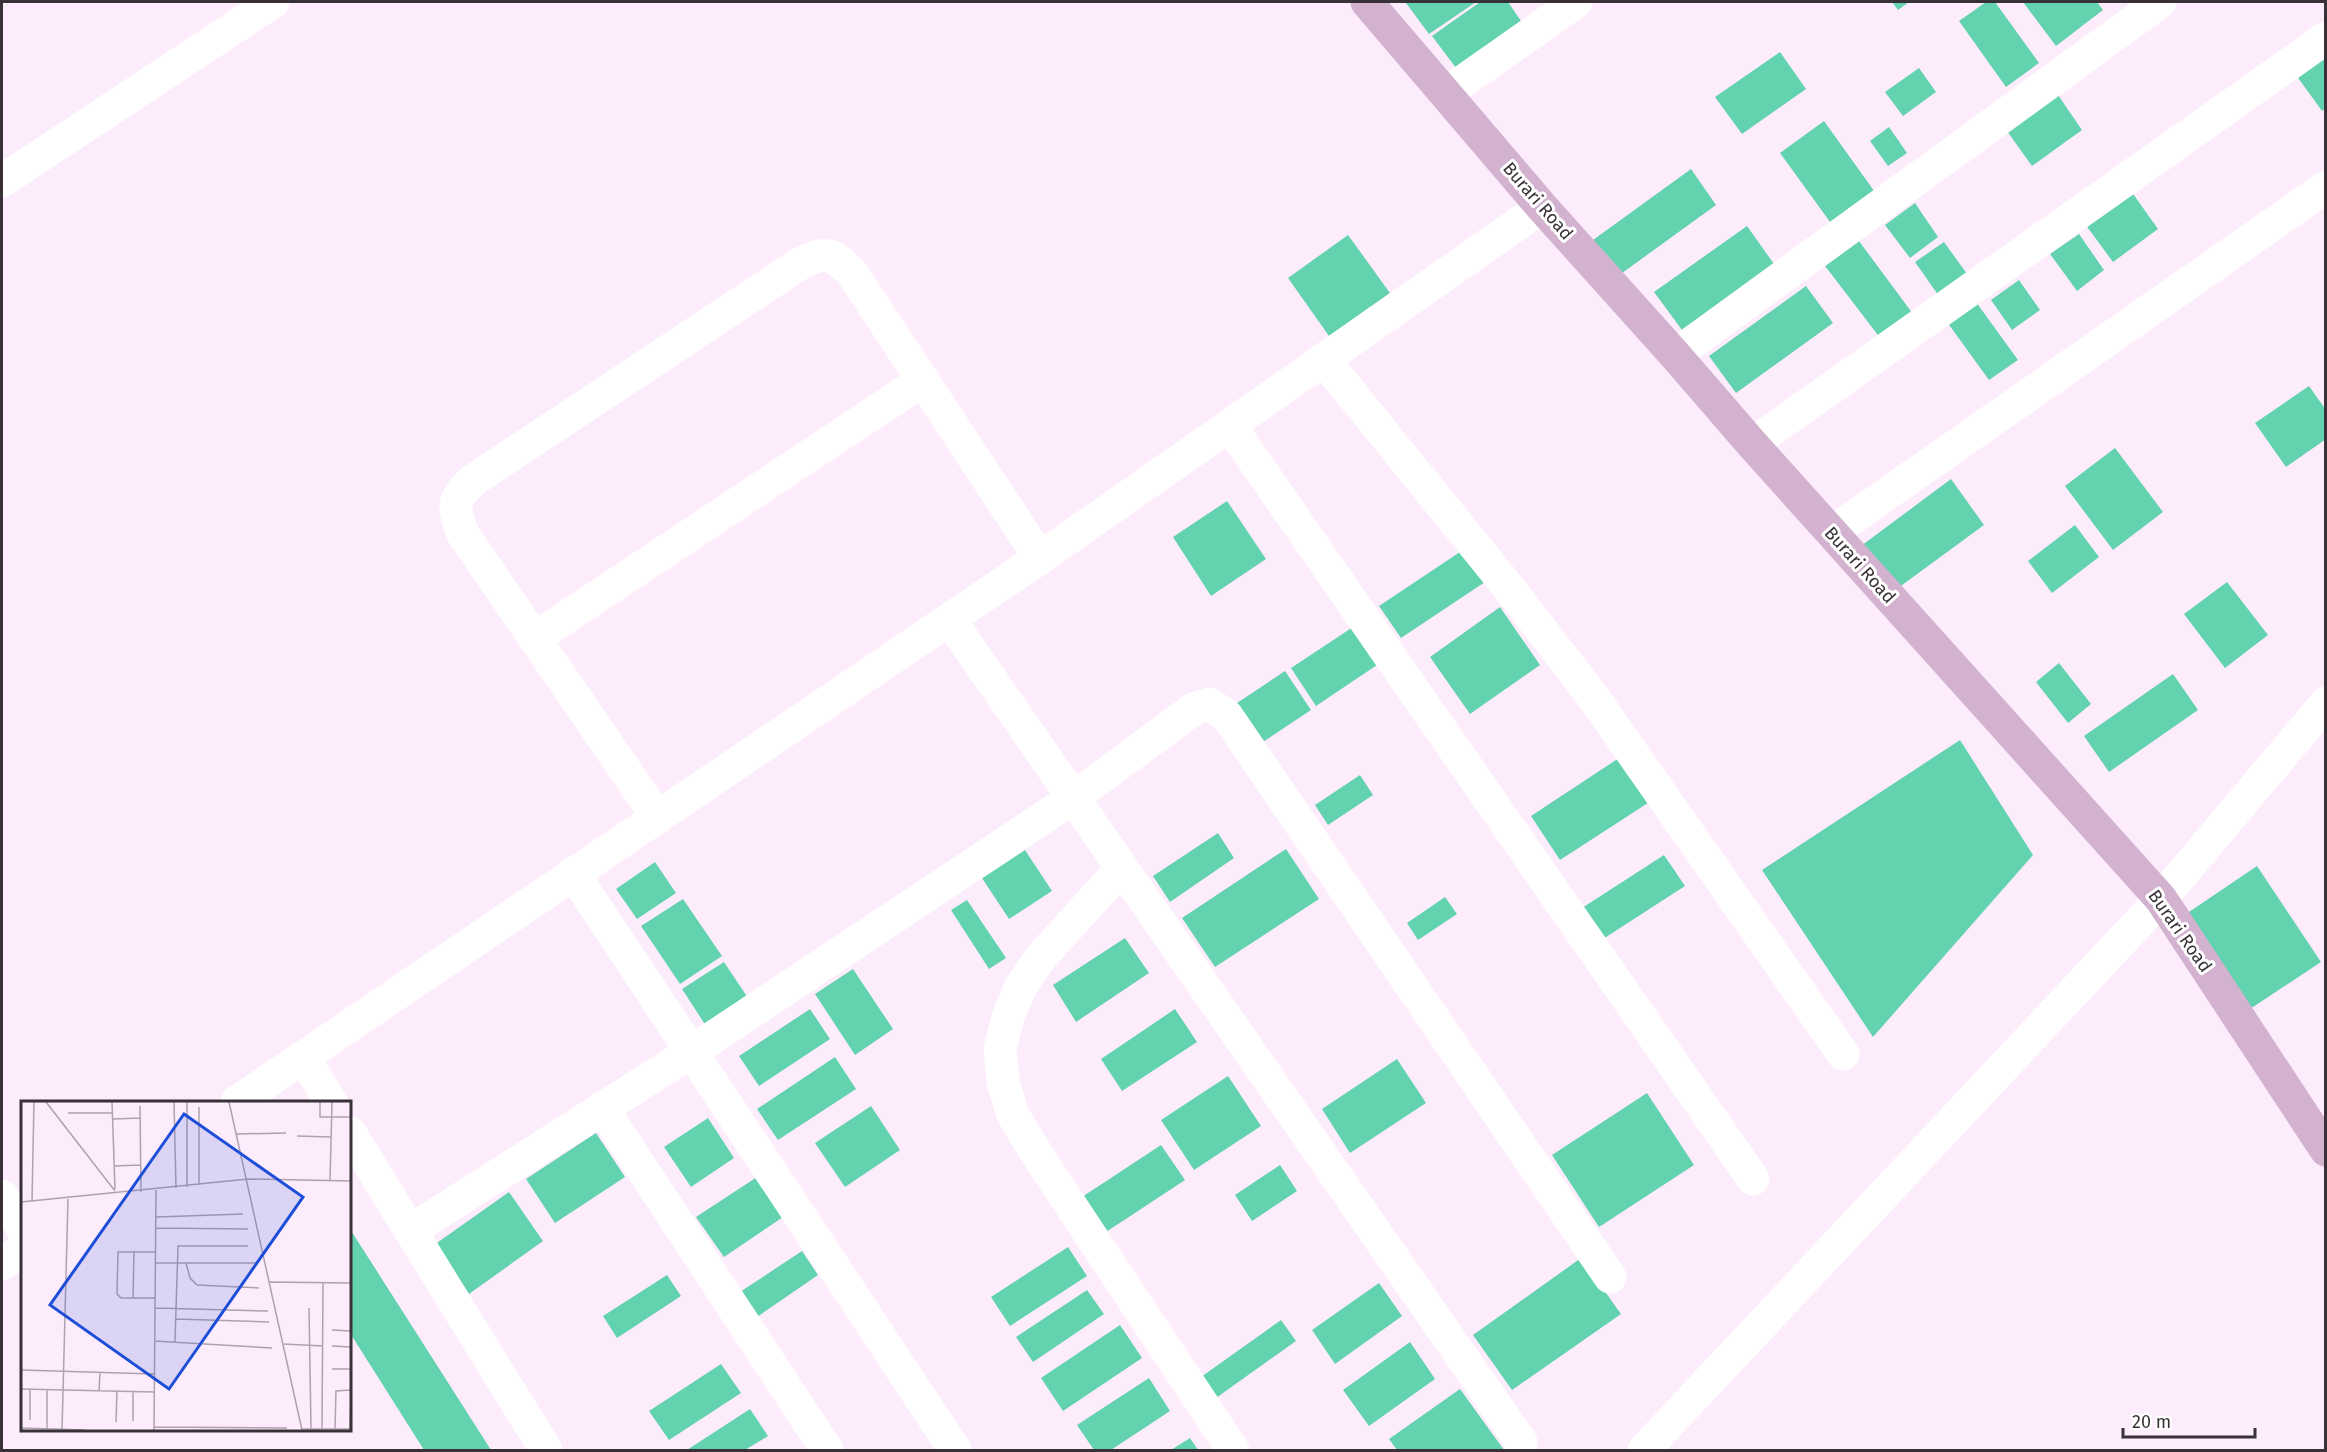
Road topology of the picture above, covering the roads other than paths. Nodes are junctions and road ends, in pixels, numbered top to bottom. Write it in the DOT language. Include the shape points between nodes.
graph roads {
  1 [pos="273,2"];
  2 [pos="1367,2"];
  3 [pos="1576,2"];
  4 [pos="2160,2"];
  5 [pos="2325,38"];
  6 [pos="1445,94"];
  7 [pos="2,181"];
  8 [pos="2325,187"];
  9 [pos="1542,207"];
  10 [pos="1675,355"];
  11 [pos="1324,360"];
  12 [pos="923,380"];
  13 [pos="1230,426"];
  14 [pos="1752,444"];
  15 [pos="1831,532"];
  16 [pos="1040,558"];
  17 [pos="949,620"];
  18 [pos="535,638"];
  19 [pos="2325,703"];
  20 [pos="1073,798"];
  21 [pos="658,818"];
  22 [pos="1122,868"];
  23 [pos="573,873"];
  24 [pos="2152,889"];
  25 [pos="691,1052"];
  26 [pos="1843,1054"];
  27 [pos="303,1057"];
  28 [pos="238,1101"];
  29 [pos="330,1101"];
  30 [pos="602,1108"];
  31 [pos="351,1135"];
  32 [pos="2325,1150"];
  33 [pos="1753,1179"];
  34 [pos="2,1196"];
  35 [pos="21,1226"];
  36 [pos="410,1231"];
  37 [pos="21,1251"];
  38 [pos="2,1264"];
  39 [pos="1610,1276"];
  40 [pos="1521,1442"];
  41 [pos="546,1450"];
  42 [pos="827,1450"];
  43 [pos="955,1450"];
  44 [pos="1233,1450"];
  45 [pos="1644,1450"];
  1 -- 7 [label="street"];
  2 -- 6 [label="main road, Burari Road"];
  3 -- 6 [label="street"];
  4 -- 10 [label="street"];
  5 -- 14 [label="street"];
  6 -- 9 [label="main road, Burari Road"];
  8 -- 15 [label="street"];
  9 -- 10 [label="main road, Burari Road"];
  9 -- 11 [label="street"];
  10 -- 14 [label="main road, Burari Road"];
  11 -- 13 [label="street"];
  11 -- 26 [label="street" via="1591,694"];
  12 -- 16 [label="street"];
  12 -- 18 [label="street"];
  12 -- 18 [label="street" via="852,273 837,258 820,254 475,479 459,493 455,510 464,534"];
  13 -- 16 [label="street"];
  13 -- 33 [label="street"];
  14 -- 15 [label="main road, Burari Road"];
  15 -- 24 [label="main road, Burari Road"];
  16 -- 17 [label="street"];
  17 -- 20 [label="street"];
  17 -- 21 [label="street"];
  18 -- 21 [label="street"];
  19 -- 24 [label="street"];
  20 -- 22 [label="street"];
  20 -- 25 [label="street"];
  20 -- 39 [label="street" via="1195,708 1209,704 1227,716"];
  21 -- 23 [label="street"];
  22 -- 40 [label="street"];
  22 -- 44 [label="street" via="1041,957 1020,986 1000,1049 1003,1082 1012,1113 1036,1153"];
  23 -- 25 [label="street"];
  23 -- 27 [label="street"];
  24 -- 32 [label="main road, Burari Road"];
  24 -- 45 [label="street"];
  25 -- 30 [label="street"];
  25 -- 43 [label="street"];
  27 -- 28 [label="street"];
  27 -- 29 [label="street"];
  30 -- 36 [label="street"];
  30 -- 42 [label="street"];
  31 -- 36 [label="street"];
  34 -- 35 [label="street"];
  36 -- 41 [label="street"];
  37 -- 38 [label="street"];
}
